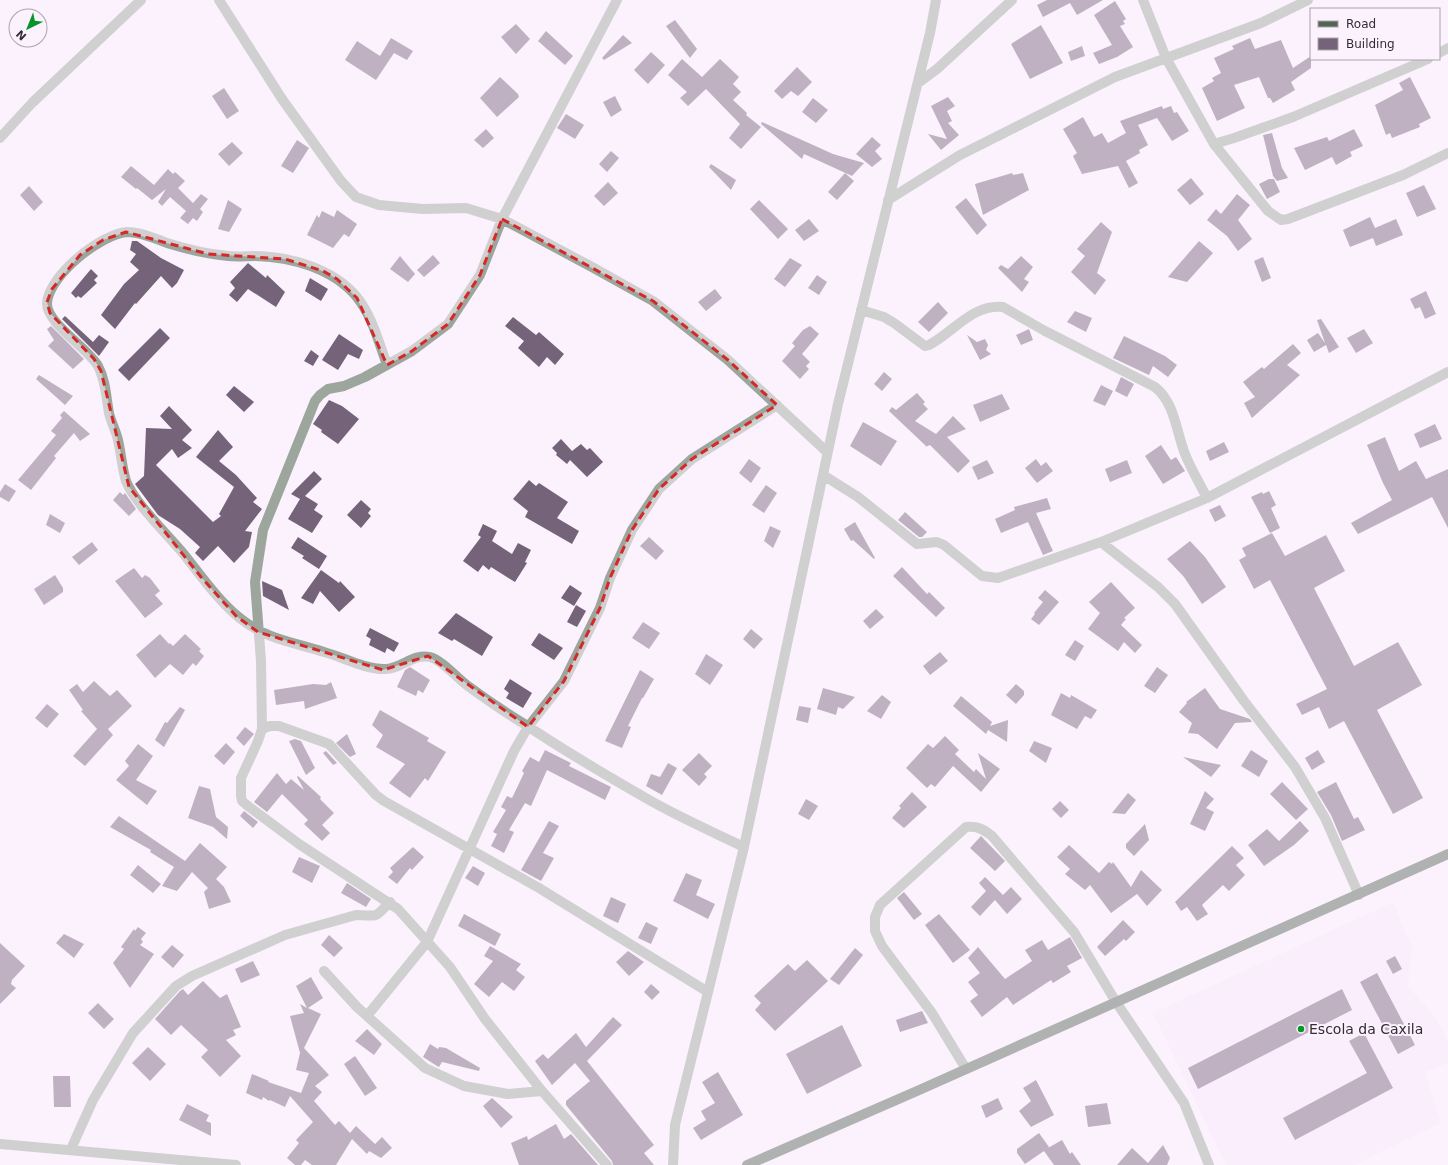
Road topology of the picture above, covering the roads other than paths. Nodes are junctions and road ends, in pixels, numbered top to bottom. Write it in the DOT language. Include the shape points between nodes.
graph roads {
  1 [pos="141,0"];
  2 [pos="219,0"];
  3 [pos="618,0"];
  4 [pos="936,0"];
  5 [pos="1012,0"];
  6 [pos="1143,0"];
  7 [pos="1308,0"];
  8 [pos="1166,58"];
  9 [pos="1426,60"];
  10 [pos="918,83"];
  11 [pos="0,138"];
  12 [pos="1214,144"];
  13 [pos="1448,153"];
  14 [pos="888,200"];
  15 [pos="502,219"];
  16 [pos="861,310"];
  17 [pos="387,365"];
  18 [pos="1448,372"];
  19 [pos="777,405"];
  20 [pos="827,452"];
  21 [pos="823,475"];
  22 [pos="1207,498"];
  23 [pos="1101,542"];
  24 [pos="258,632"];
  25 [pos="528,727"];
  26 [pos="262,729"];
  27 [pos="744,847"];
  28 [pos="470,850"];
  29 [pos="1448,854"];
  30 [pos="1359,895"];
  31 [pos="390,902"];
  32 [pos="427,942"];
  33 [pos="324,971"];
  34 [pos="708,992"];
  35 [pos="1116,1002"];
  36 [pos="367,1016"];
  37 [pos="966,1069"];
  38 [pos="542,1091"];
  39 [pos="0,1144"];
  40 [pos="70,1149"];
  41 [pos="236,1165"];
  42 [pos="607,1165"];
  43 [pos="672,1165"];
  44 [pos="747,1165"];
  45 [pos="1209,1165"];
  1 -- 11 [label="street" via="32,103"];
  2 -- 15 [label="street" via="282,99 307,130 341,181 356,197 379,205 423,209 466,208"];
  3 -- 15 [label="street"];
  4 -- 10 [label="street"];
  5 -- 10 [label="street" via="938,69"];
  6 -- 8 [label="street"];
  7 -- 8 [label="street" via="1261,23"];
  8 -- 12 [label="street"];
  8 -- 14 [label="street" via="1115,77 960,155"];
  9 -- 12 [label="street" via="1293,117"];
  10 -- 14 [label="street"];
  12 -- 13 [label="street" via="1268,211 1281,220 1403,175"];
  14 -- 16 [label="street"];
  15 -- 17 [label="street" via="480,275 448,324 412,351"];
  15 -- 19 [label="street" via="653,301 728,360"];
  16 -- 20 [label="street"];
  16 -- 22 [label="street" via="884,317 925,346 929,346 971,314 995,306 1003,307 1155,387 1164,393 1170,404 1185,453"];
  17 -- 24 [label="street" via="344,386 328,389 315,401 262,530 254,582"];
  17 -- 24 [label="street" via="371,323 357,298 323,270 285,259 208,254 146,235 126,232 103,240 80,255 64,271 52,289 47,302 50,313 94,359 101,371 129,488 201,577 236,616"];
  18 -- 22 [label="street"];
  19 -- 20 [label="street"];
  19 -- 25 [label="street" via="692,459 659,488 632,530 610,578 600,608 564,681"];
  20 -- 21 [label="street"];
  21 -- 23 [label="street" via="858,497 917,544 937,542 944,545 982,576 998,578"];
  21 -- 27 [label="street"];
  22 -- 23 [label="street"];
  23 -- 30 [label="street" via="1158,587 1175,604 1295,767 1325,818"];
  24 -- 25 [label="street" via="383,670 417,657 428,656 436,659 466,685"];
  24 -- 26 [label="street"];
  25 -- 27 [label="street" via="653,802"];
  25 -- 28 [label="street" via="514,751"];
  26 -- 28 [label="street" via="279,726 329,744 380,798"];
  26 -- 31 [label="street" via="241,778 242,801 299,844"];
  27 -- 34 [label="street"];
  28 -- 32 [label="street"];
  28 -- 34 [label="street" via="539,888"];
  29 -- 30 [label="main road"];
  30 -- 35 [label="main road"];
  31 -- 32 [label="street"];
  31 -- 40 [label="street" via="376,916 356,914 285,935 192,976 176,986 134,1033 93,1100"];
  32 -- 36 [label="street"];
  32 -- 38 [label="street" via="450,967 485,1019"];
  33 -- 36 [label="street"];
  34 -- 43 [label="street" via="675,1125"];
  35 -- 37 [label="main road"];
  35 -- 37 [label="street" via="1074,932 984,830 976,826 966,827 880,905 875,917 875,931 882,946 932,1013"];
  35 -- 45 [label="street" via="1184,1103"];
  36 -- 38 [label="street" via="425,1068 464,1086 508,1094"];
  37 -- 44 [label="main road"];
  38 -- 42 [label="street"];
  39 -- 40 [label="street"];
  40 -- 41 [label="street"];
}
